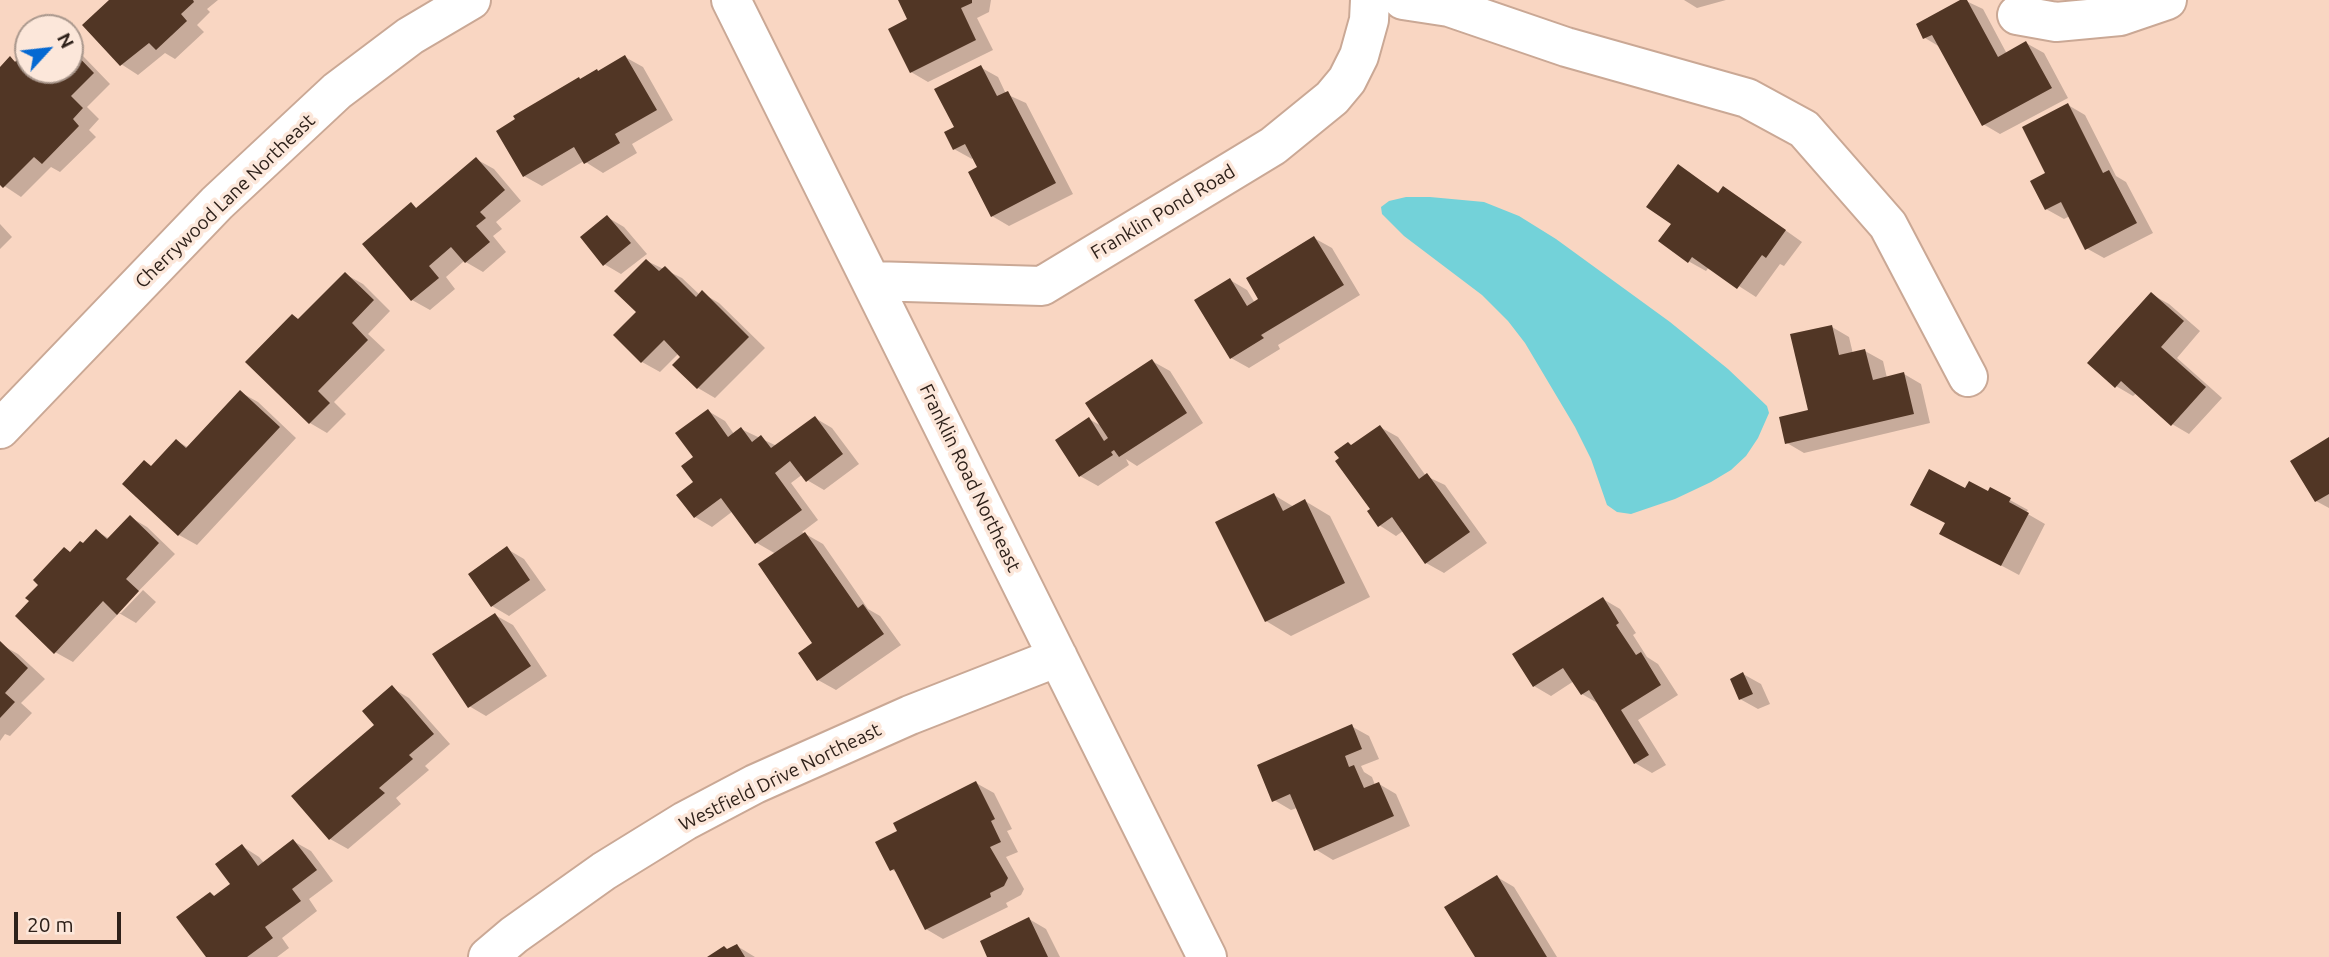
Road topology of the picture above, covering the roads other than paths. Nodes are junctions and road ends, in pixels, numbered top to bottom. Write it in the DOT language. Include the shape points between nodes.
graph roads {
  1 [pos="471,0"];
  2 [pos="731,0"];
  3 [pos="1370,0"];
  4 [pos="1403,0"];
  5 [pos="2167,0"];
  6 [pos="2017,15"];
  7 [pos="872,281"];
  8 [pos="1968,377"];
  9 [pos="0,429"];
  10 [pos="1058,657"];
  11 [pos="488,957"];
  12 [pos="1207,957"];
  1 -- 9 [label="street, Cherrywood Lane Northeast" via="410,36 337,91 217,203"];
  2 -- 7 [label="street, Franklin Road Northeast"];
  3 -- 7 [label="street, Franklin Pond Road" via="1359,56 1332,98 1273,146 1042,286"];
  4 -- 8 [label="street" via="1449,7 1566,47 1747,98 1804,129 1888,225"];
  5 -- 6 [label="street" via="2120,16 2056,22"];
  7 -- 10 [label="street, Franklin Road Northeast"];
  10 -- 11 [label="street, Westfield Drive Northeast" via="910,715 755,784 604,871"];
  10 -- 12 [label="street, Franklin Road Northeast"];
}
